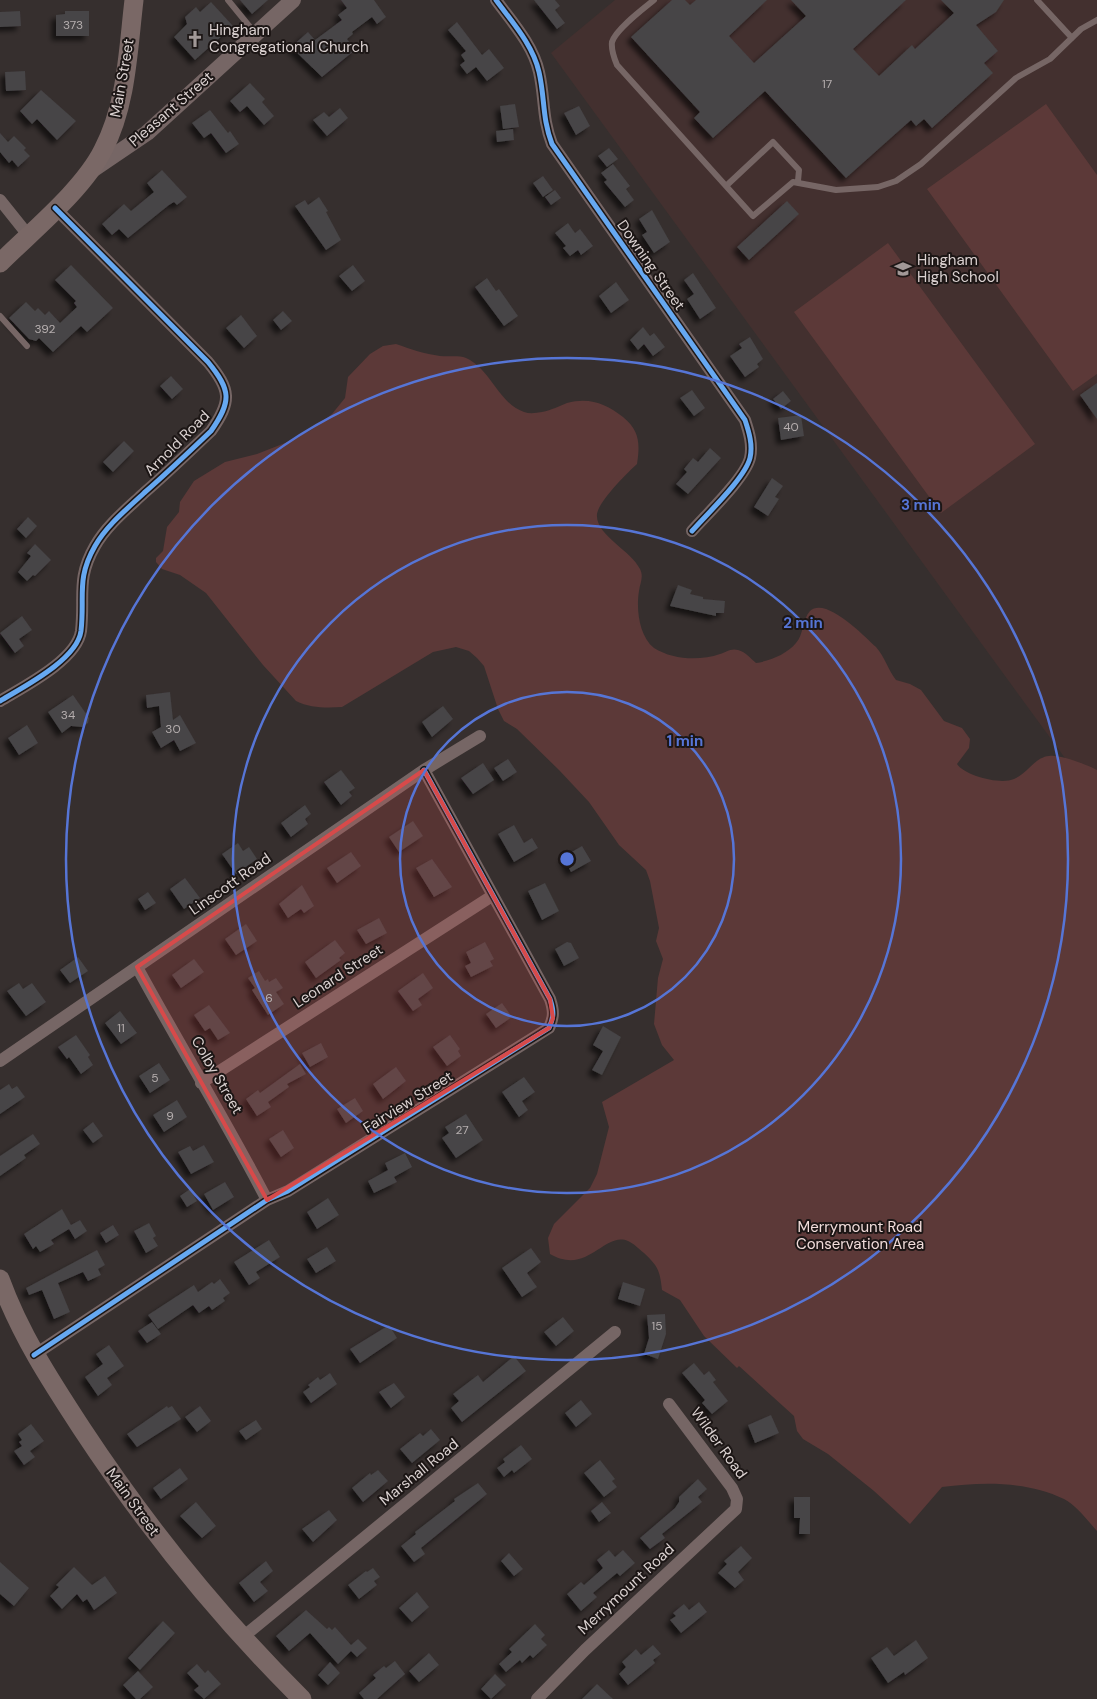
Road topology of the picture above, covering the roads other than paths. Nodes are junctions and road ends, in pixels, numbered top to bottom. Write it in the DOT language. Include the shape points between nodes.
graph roads {
  1 [pos="134,0"];
  2 [pos="228,0"];
  3 [pos="293,0"];
  4 [pos="496,0"];
  5 [pos="654,0"];
  6 [pos="1037,0"];
  7 [pos="1097,20"];
  8 [pos="256,34"];
  9 [pos="1072,38"];
  10 [pos="89,172"];
  11 [pos="798,181"];
  12 [pos="726,186"];
  13 [pos="0,200"];
  14 [pos="55,208"];
  15 [pos="28,234"];
  16 [pos="0,263"];
  17 [pos="0,316"];
  18 [pos="27,346"];
  19 [pos="692,532"];
  20 [pos="0,702"];
  21 [pos="480,736"];
  22 [pos="424,770"];
  23 [pos="492,896"];
  24 [pos="137,967"];
  25 [pos="0,1061"];
  26 [pos="201,1083"];
  27 [pos="266,1200"];
  28 [pos="0,1280"];
  29 [pos="615,1332"];
  30 [pos="34,1355"];
  31 [pos="669,1404"];
  32 [pos="738,1504"];
  33 [pos="243,1637"];
  34 [pos="302,1699"];
  35 [pos="537,1699"];
  1 -- 10 [label="main road, Main Street" via="117,113 102,151"];
  2 -- 8 [label="lane"];
  3 -- 8 [label="street, Pleasant Street"];
  4 -- 19 [label="street, Downing Street" via="533,56 539,71 543,117 552,144 745,420 752,447 750,460"];
  5 -- 12 [label="lane" via="618,33 612,42 613,55 622,72"];
  6 -- 9 [label="lane"];
  7 -- 9 [label="lane"];
  8 -- 10 [label="street, Pleasant Street" via="147,132"];
  9 -- 11 [label="lane" via="1050,59 1016,78 921,164 896,181 878,187 836,190"];
  10 -- 14 [label="main road, Main Street"];
  11 -- 12 [label="lane" via="788,185 753,216"];
  11 -- 12 [label="lane" via="799,170 773,142"];
  13 -- 15 [label="street"];
  14 -- 15 [label="main road, Main Street"];
  14 -- 20 [label="street, Arnold Road" via="208,362 226,388 226,404 211,431 119,517 96,544 82,576 81,632 77,643 50,669"];
  15 -- 16 [label="main road, Main Street"];
  17 -- 18 [label="lane"];
  21 -- 22 [label="street, Linscott Road"];
  22 -- 23 [label="street, Fairview Street"];
  22 -- 24 [label="street, Linscott Road"];
  23 -- 26 [label="street, Leonard Street"];
  23 -- 27 [label="street, Fairview Street" via="550,999 554,1010 549,1028 288,1191"];
  24 -- 25 [label="street, Linscott Road"];
  24 -- 26 [label="street, Colby Street"];
  26 -- 27 [label="street, Colby Street"];
  27 -- 30 [label="street, Fairview Street"];
  28 -- 30 [label="main road, Main Street"];
  29 -- 33 [label="street, Marshall Road"];
  30 -- 33 [label="main road, Main Street" via="120,1485 194,1582"];
  31 -- 32 [label="street, Wilder Road" via="729,1483"];
  32 -- 35 [label="street, Merrymount Road" via="732,1514 585,1650"];
  33 -- 34 [label="main road, Main Street"];
}
